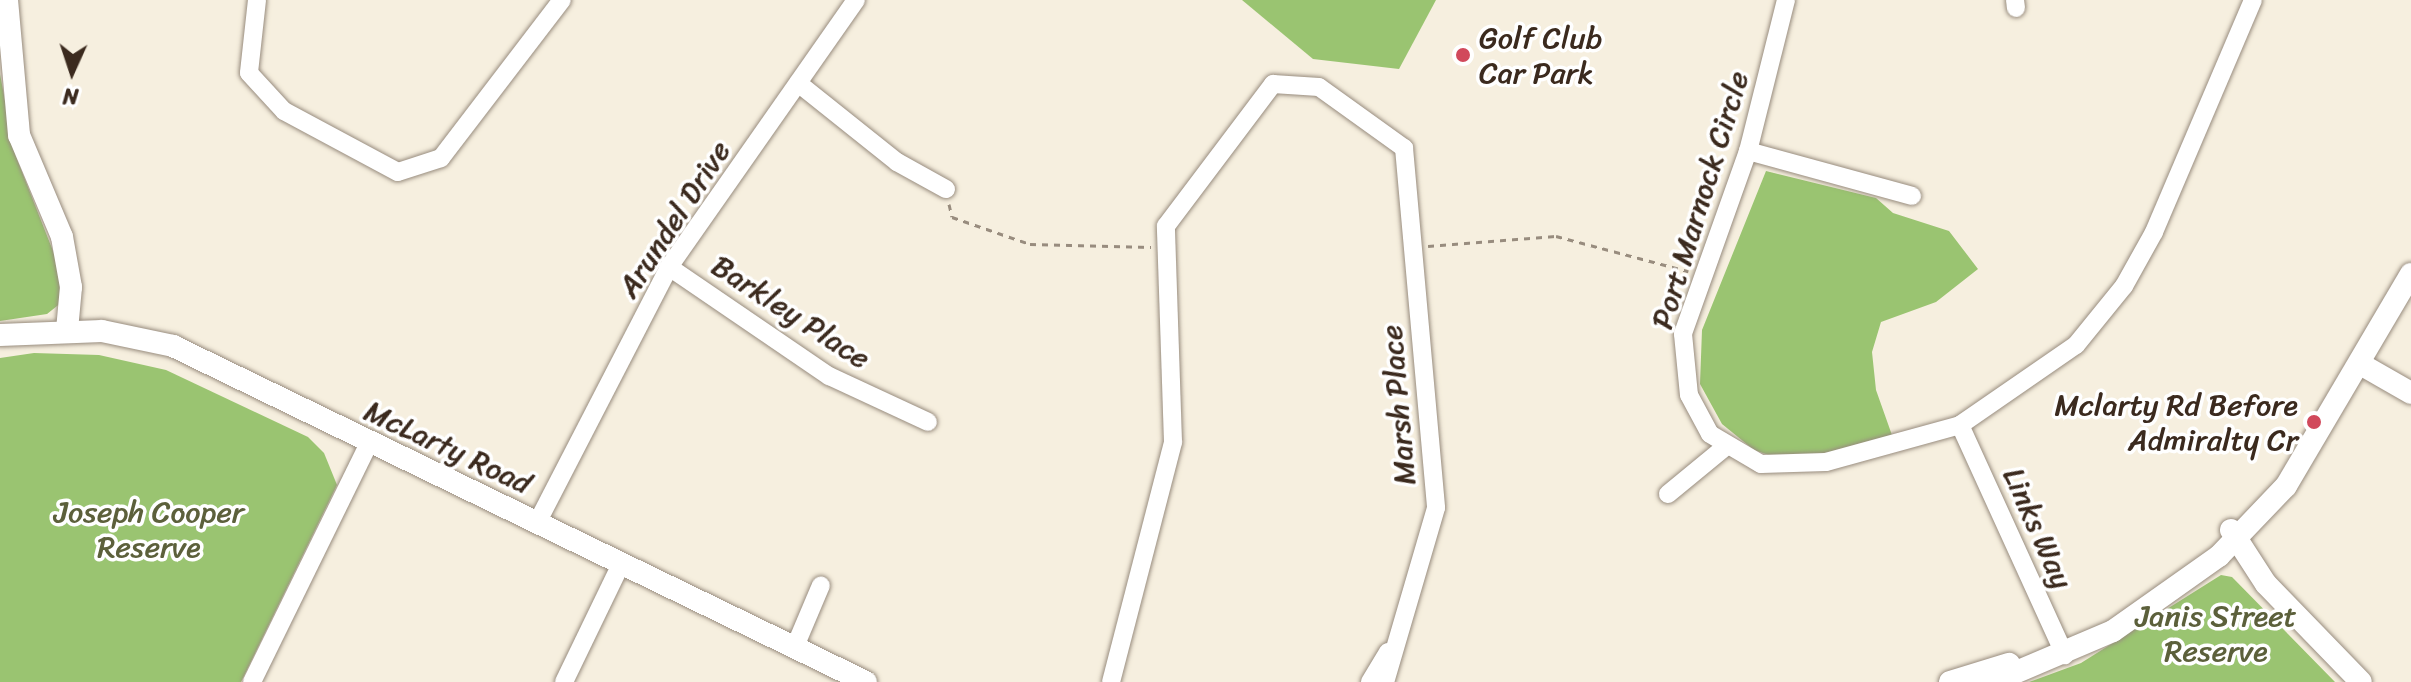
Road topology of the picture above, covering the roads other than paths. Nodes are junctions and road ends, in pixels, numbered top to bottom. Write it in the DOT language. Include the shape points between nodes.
graph roads {
  1 [pos="7,0"];
  2 [pos="257,0"];
  3 [pos="856,0"];
  4 [pos="1786,0"];
  5 [pos="2253,0"];
  6 [pos="555,2"];
  7 [pos="798,83"];
  8 [pos="1748,151"];
  9 [pos="946,189"];
  10 [pos="1912,196"];
  11 [pos="669,267"];
  12 [pos="2411,274"];
  13 [pos="67,330"];
  14 [pos="0,335"];
  15 [pos="2362,365"];
  16 [pos="2411,393"];
  17 [pos="928,422"];
  18 [pos="1960,425"];
  19 [pos="369,443"];
  20 [pos="1724,448"];
  21 [pos="1668,494"];
  22 [pos="537,523"];
  23 [pos="2234,533"];
  24 [pos="2215,551"];
  25 [pos="621,564"];
  26 [pos="2266,584"];
  27 [pos="821,585"];
  28 [pos="794,649"];
  29 [pos="2062,649"];
  30 [pos="1389,650"];
  31 [pos="252,682"];
  32 [pos="564,682"];
  33 [pos="866,682"];
  34 [pos="1111,682"];
  35 [pos="1370,682"];
  36 [pos="1385,682"];
  37 [pos="1950,682"];
  38 [pos="1993,682"];
  39 [pos="2361,682"];
  1 -- 13 [label="street" via="19,135 62,237 71,287"];
  2 -- 6 [label="street" via="249,73 284,111 398,172 441,158"];
  3 -- 7 [label="street, Arundel Drive"];
  4 -- 8 [label="street, Port Marnock Circle"];
  5 -- 18 [label="street" via="2124,286 2076,345"];
  7 -- 9 [label="street" via="897,162"];
  7 -- 11 [label="street, Arundel Drive"];
  8 -- 10 [label="street"];
  8 -- 20 [label="street, Port Marnock Circle" via="1683,334 1689,395"];
  11 -- 17 [label="street, Barkley Place" via="829,376"];
  11 -- 22 [label="street, Arundel Drive"];
  12 -- 15 [label="street"];
  13 -- 14 [label="street, McLarty Road"];
  13 -- 19 [label="street, McLarty Road" via="173,346"];
  15 -- 16 [label="street"];
  15 -- 23 [label="street" via="2304,457"];
  18 -- 20 [label="street" via="1826,462 1761,464"];
  18 -- 29 [label="street, Links Way"];
  19 -- 22 [label="street, McLarty Road"];
  19 -- 31 [label="street"];
  20 -- 21 [label="street"];
  22 -- 25 [label="street, McLarty Road"];
  23 -- 24 [label="street"];
  23 -- 26 [label="street"];
  24 -- 26 [label="street"];
  24 -- 29 [label="street" via="2157,604"];
  25 -- 28 [label="street, McLarty Road"];
  25 -- 32 [label="street"];
  26 -- 39 [label="street"];
  27 -- 28 [label="street"];
  28 -- 33 [label="street, McLarty Road"];
  29 -- 37 [label="street"];
  29 -- 38 [label="street"];
  30 -- 34 [label="street, Marsh Place" via="1429,547 1436,508 1404,148 1319,87 1273,84 1166,226 1173,442"];
  30 -- 35 [label="street, Marsh Place"];
  30 -- 36 [label="street, Marsh Place"];
}
